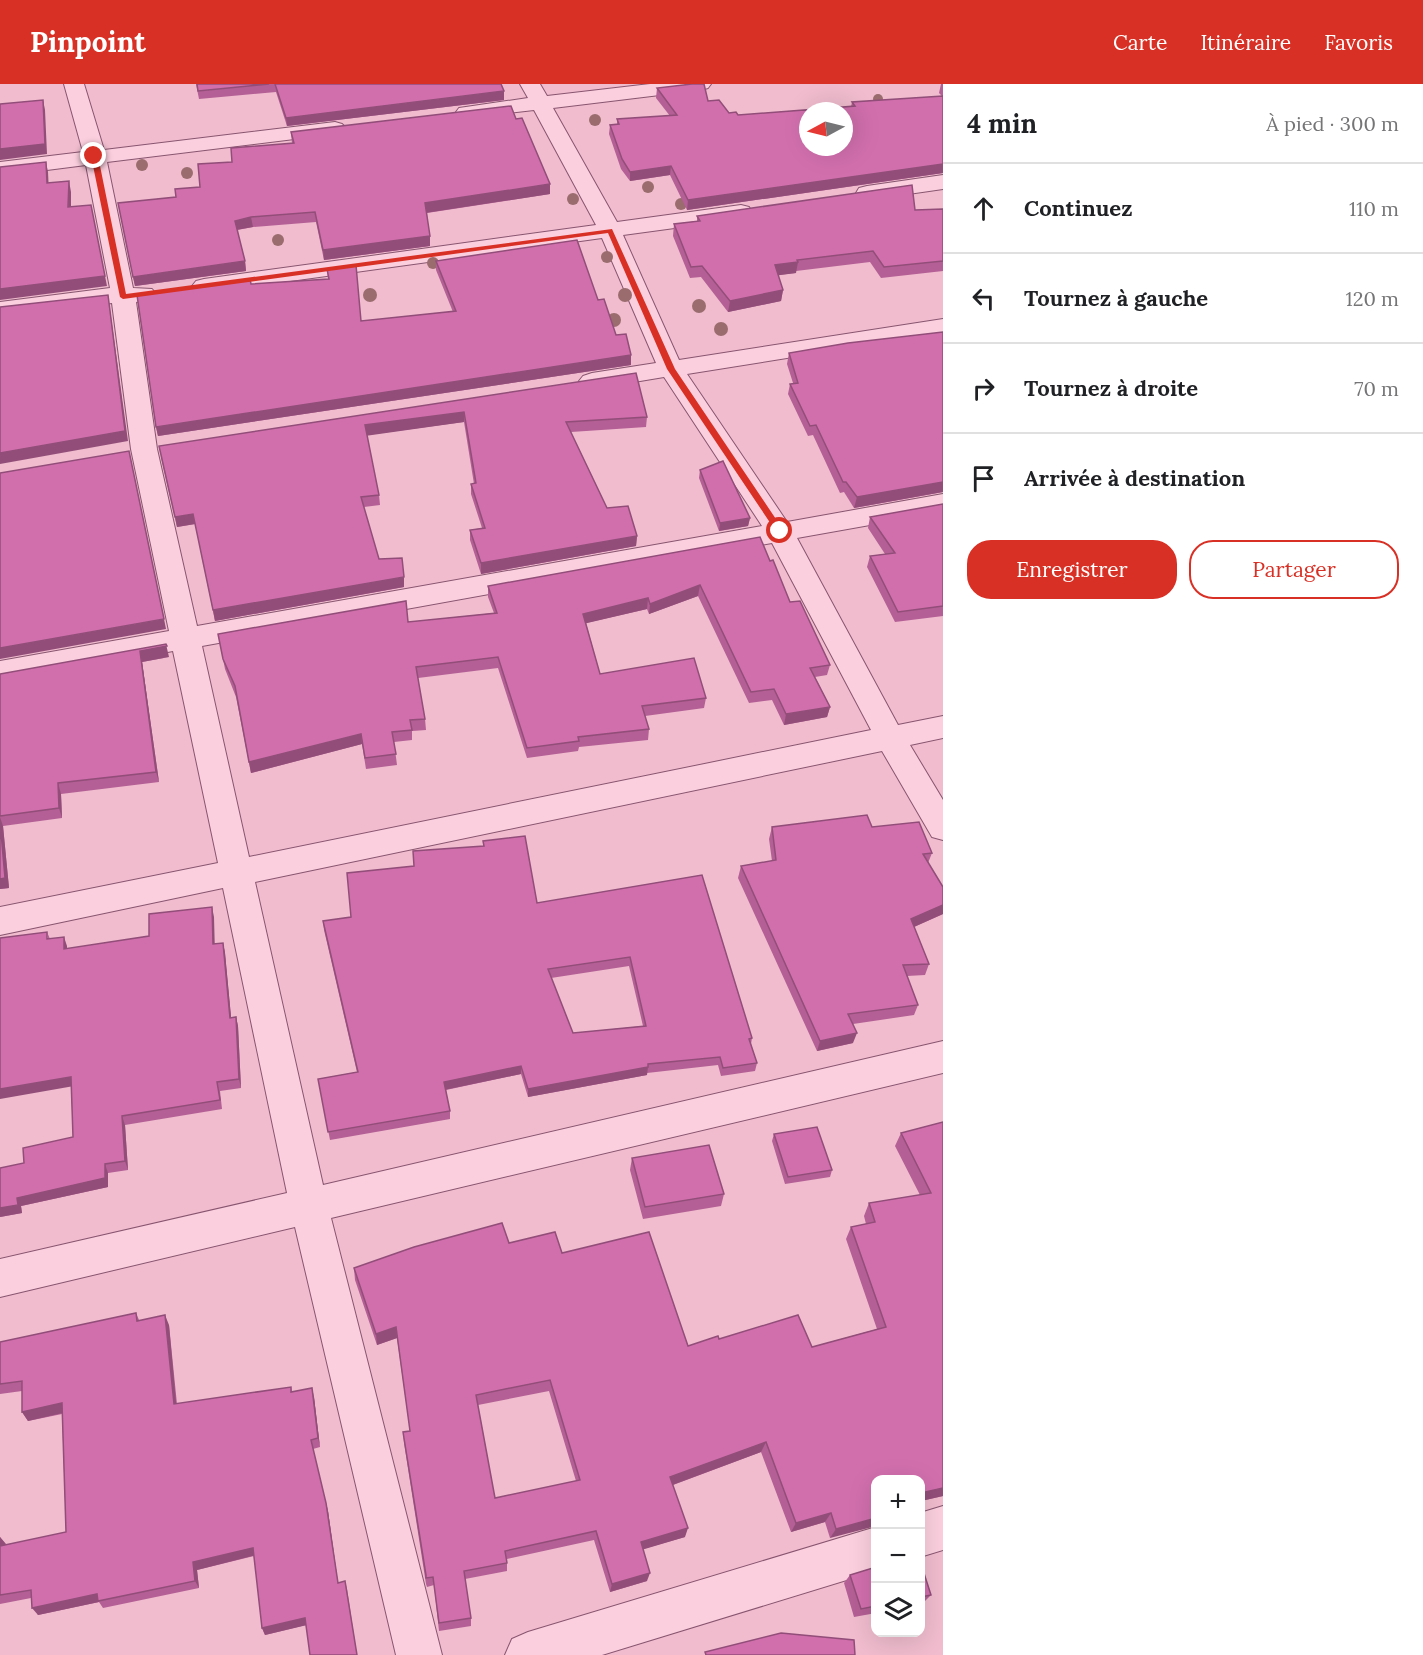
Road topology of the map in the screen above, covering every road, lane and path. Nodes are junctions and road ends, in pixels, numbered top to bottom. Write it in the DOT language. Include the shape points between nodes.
graph roads {
  1 [pos="74,84"];
  2 [pos="701,84"];
  3 [pos="534,94"];
  4 [pos="445,115"];
  5 [pos="352,126"];
  6 [pos="94,156"];
  7 [pos="0,169"];
  8 [pos="943,182"];
  9 [pos="851,196"];
  10 [pos="759,209"];
  11 [pos="610,231"];
  12 [pos="123,297"];
  13 [pos="0,309"];
  14 [pos="943,326"];
  15 [pos="671,369"];
  16 [pos="565,385"];
  17 [pos="943,503"];
  18 [pos="780,531"];
  19 [pos="185,639"];
  20 [pos="0,672"];
  21 [pos="943,727"];
  22 [pos="890,738"];
  23 [pos="943,828"];
  24 [pos="236,871"];
  25 [pos="0,921"];
  26 [pos="943,1057"];
  27 [pos="309,1206"];
  28 [pos="0,1278"];
  29 [pos="943,1528"];
  30 [pos="925,1534"];
  31 [pos="871,1551"];
  32 [pos="419,1655"];
  33 [pos="528,1655"];
  1 -- 6 [label="street"];
  2 -- 3 [label="street"];
  3 -- 4 [label="street"];
  3 -- 11 [label="street"];
  5 -- 6 [label="street"];
  6 -- 7 [label="street"];
  6 -- 12 [label="street"];
  8 -- 9 [label="street"];
  10 -- 11 [label="street"];
  11 -- 12 [label="street"];
  11 -- 15 [label="street"];
  12 -- 13 [label="street" via="104,295"];
  12 -- 19 [label="street" via="144,449"];
  14 -- 15 [label="street"];
  15 -- 16 [label="street"];
  15 -- 18 [label="street"];
  17 -- 18 [label="street"];
  18 -- 19 [label="street"];
  18 -- 22 [label="street"];
  19 -- 20 [label="street"];
  19 -- 24 [label="street"];
  21 -- 22 [label="street"];
  22 -- 23 [label="street"];
  22 -- 24 [label="street"];
  24 -- 25 [label="street"];
  24 -- 27 [label="street"];
  26 -- 27 [label="street"];
  27 -- 28 [label="street"];
  27 -- 32 [label="street"];
  29 -- 30 [label="street"];
  31 -- 33 [label="street"];
}
